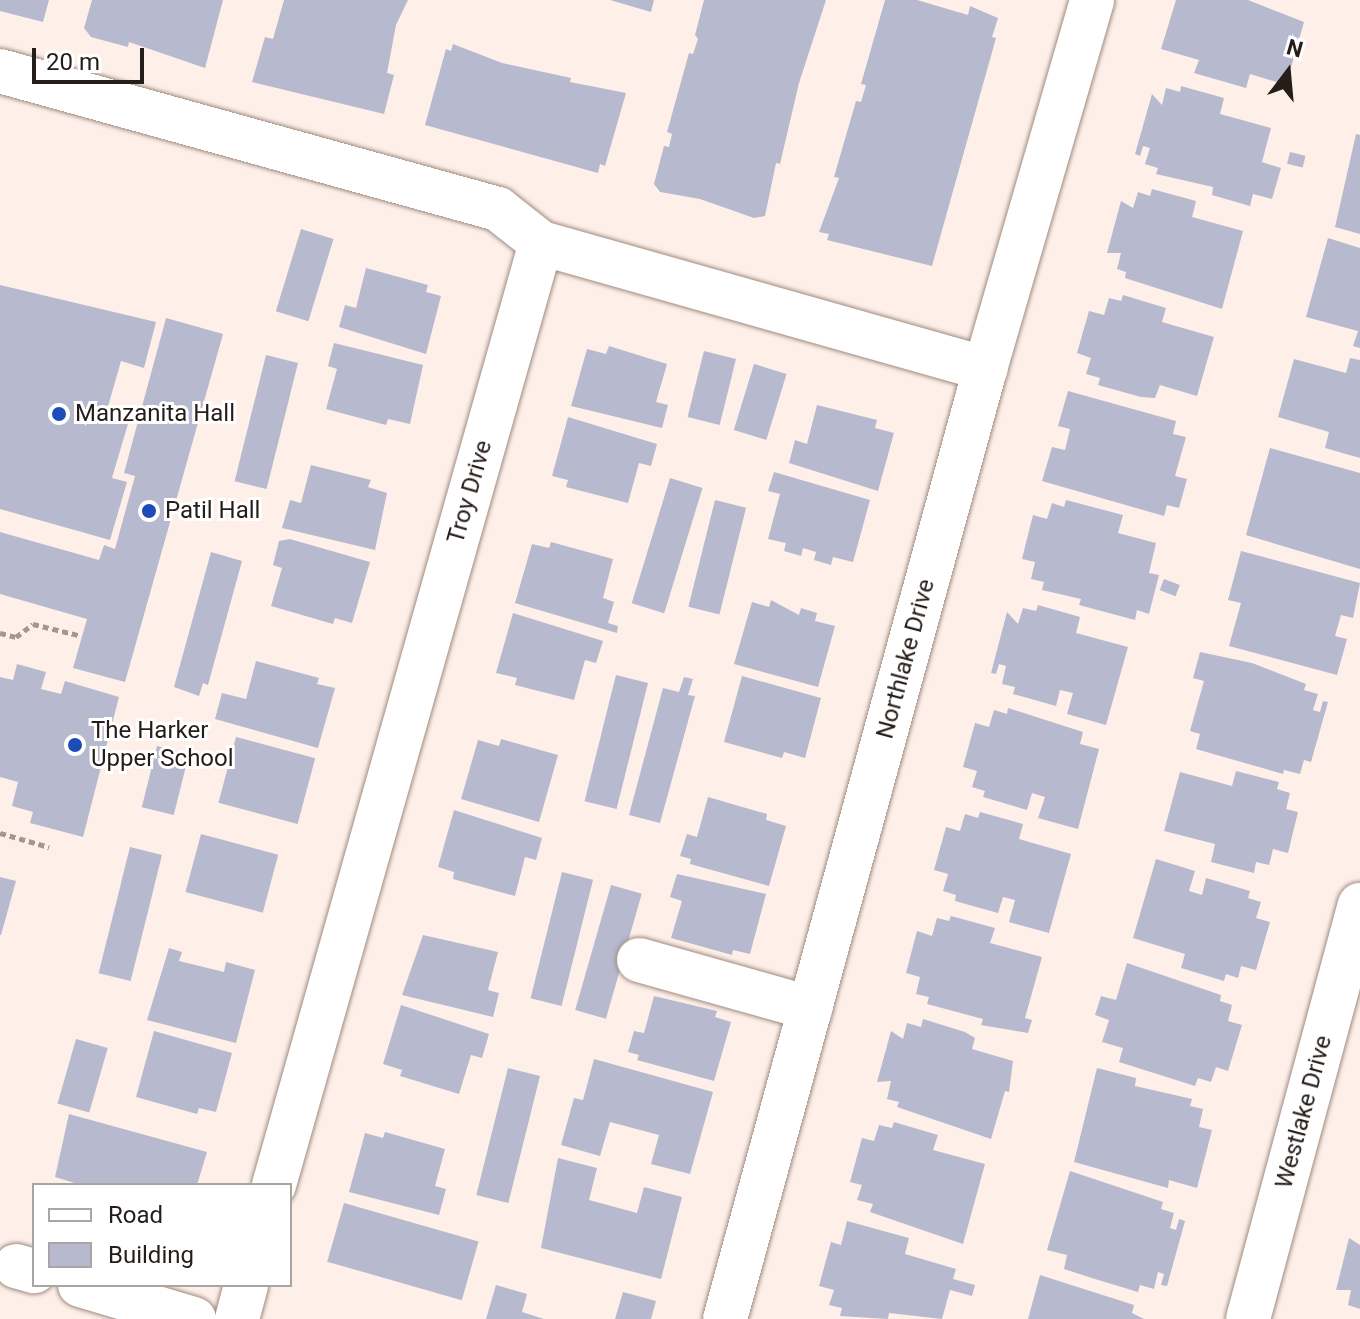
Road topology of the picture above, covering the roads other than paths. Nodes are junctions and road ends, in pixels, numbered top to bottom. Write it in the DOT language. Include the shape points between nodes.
graph roads {
  1 [pos="1092,0"];
  2 [pos="0,71"];
  3 [pos="541,243"];
  4 [pos="985,369"];
  5 [pos="1360,905"];
  6 [pos="639,960"];
  7 [pos="810,1008"];
  8 [pos="275,1183"];
  9 [pos="87,1287"];
  10 [pos="245,1287"];
  11 [pos="194,1319"];
  12 [pos="237,1319"];
  13 [pos="725,1319"];
  14 [pos="1248,1319"];
  1 -- 4 [label="street, Northlake Drive"];
  2 -- 3 [label="street" via="498,209"];
  3 -- 4 [label="street"];
  3 -- 8 [label="street, Troy Drive"];
  4 -- 7 [label="street, Northlake Drive"];
  5 -- 14 [label="street, Westlake Drive"];
  6 -- 7 [label="street"];
  7 -- 13 [label="street, Northlake Drive"];
  9 -- 11 [label="street"];
  10 -- 12 [label="street"];
}
